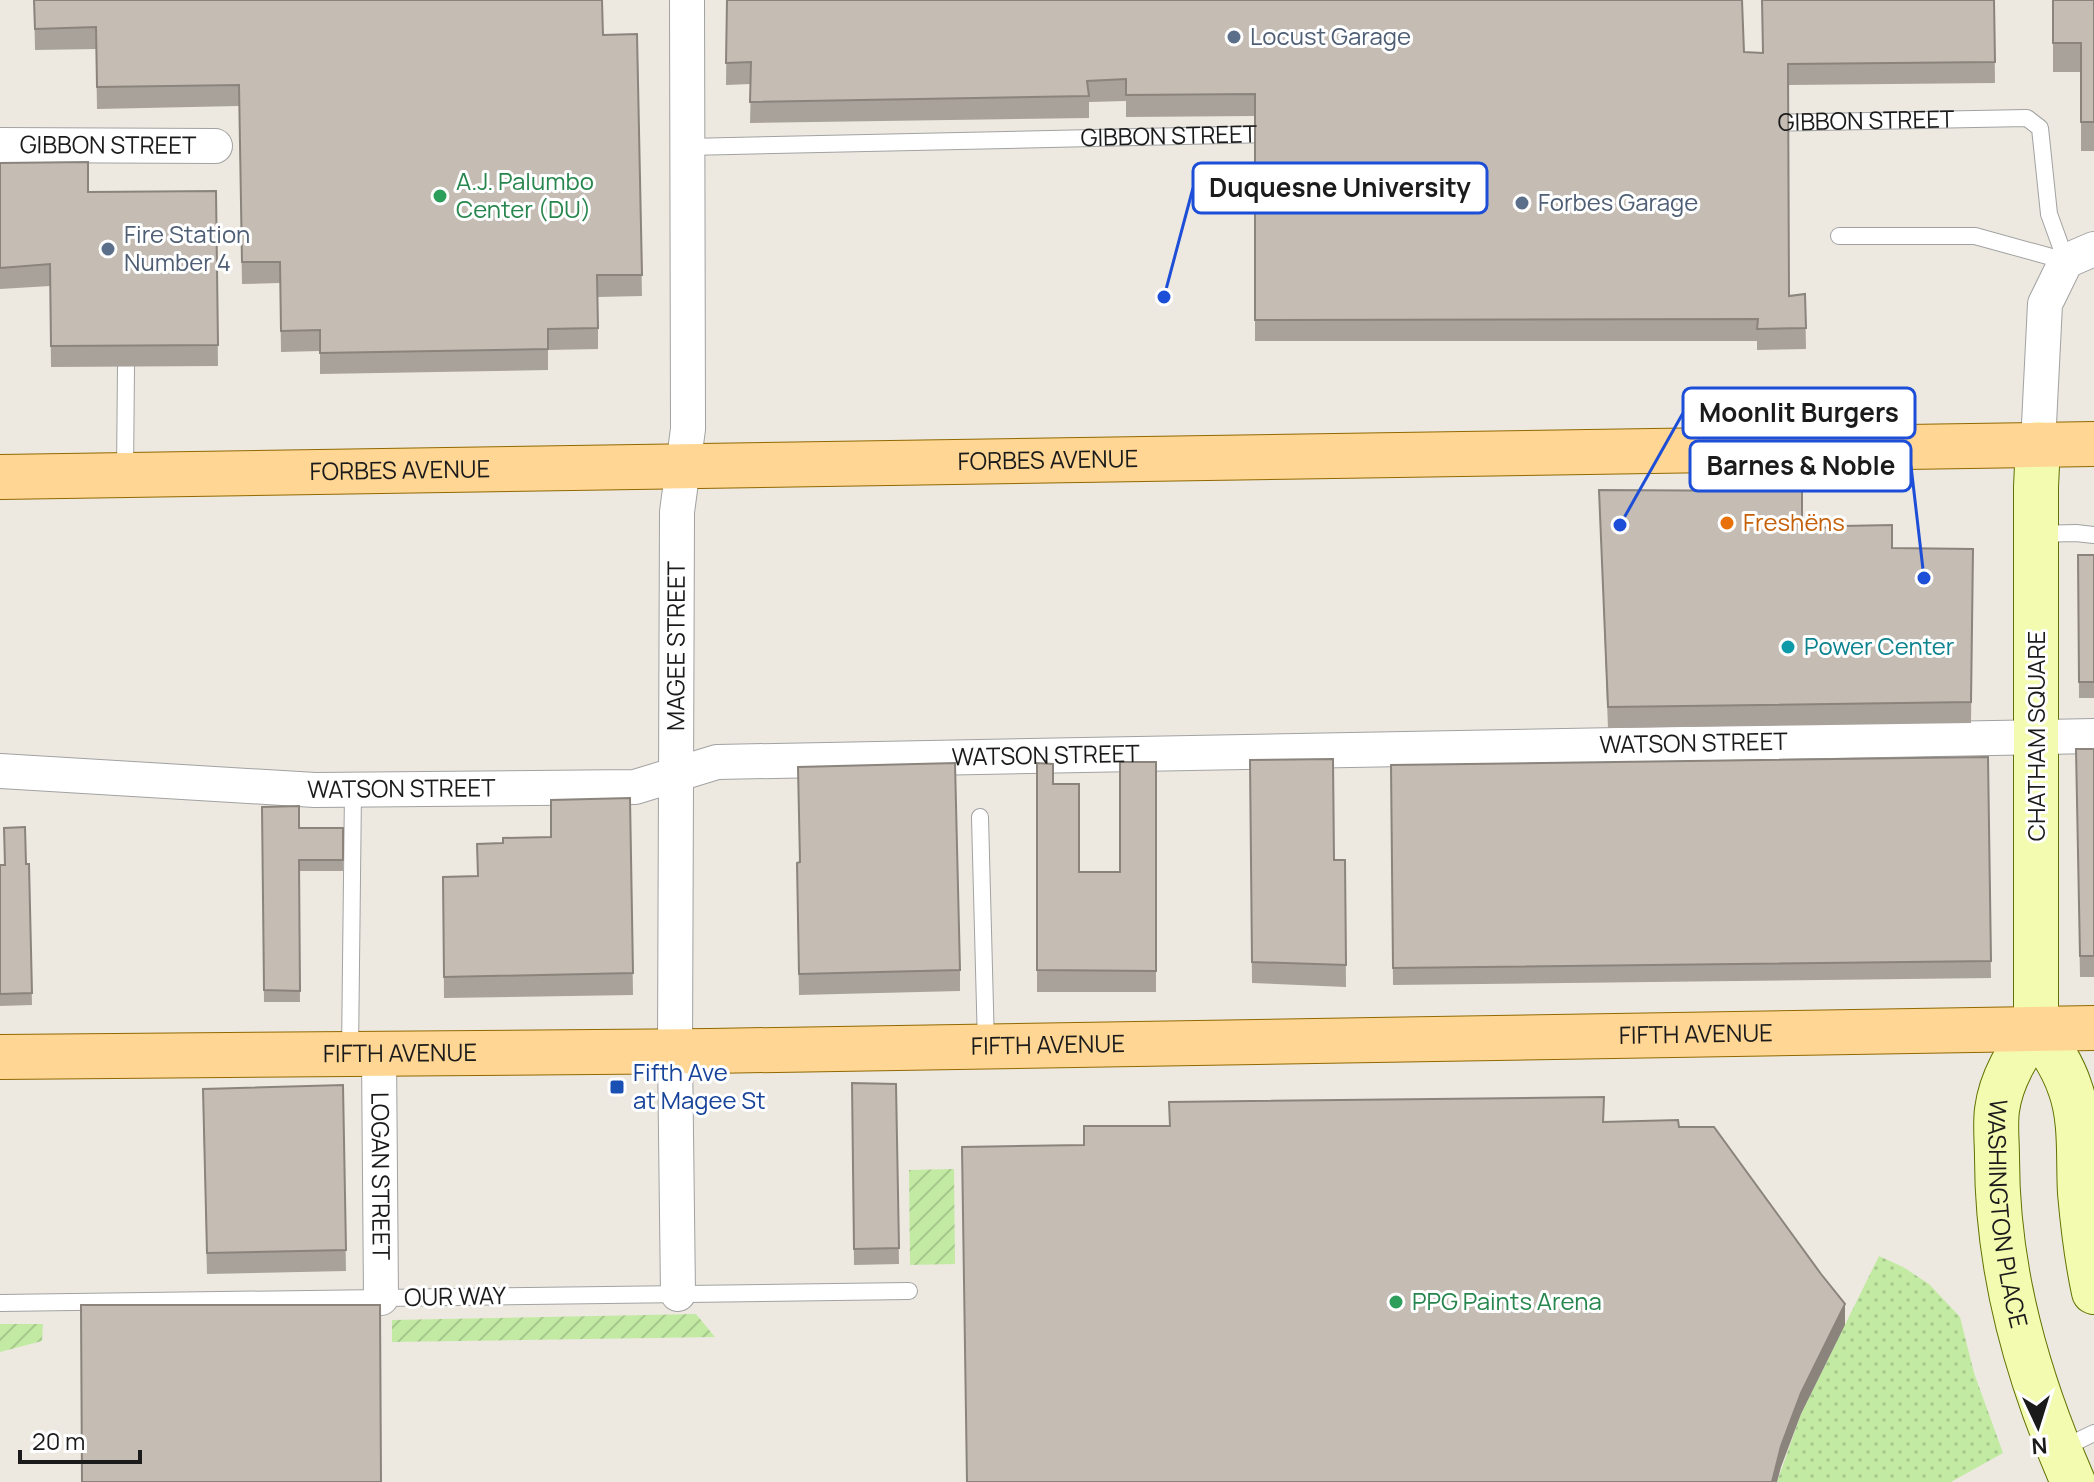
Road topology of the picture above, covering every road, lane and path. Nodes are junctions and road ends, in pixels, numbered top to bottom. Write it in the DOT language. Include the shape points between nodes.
graph roads {
  1 [pos="687,0"];
  2 [pos="1756,124"];
  3 [pos="1299,133"];
  4 [pos="0,145"];
  5 [pos="215,146"];
  6 [pos="687,147"];
  7 [pos="1839,236"];
  8 [pos="2080,255"];
  9 [pos="126,366"];
  10 [pos="2038,444"];
  11 [pos="2094,444"];
  12 [pos="683,466"];
  13 [pos="125,475"];
  14 [pos="0,477"];
  15 [pos="2036,534"];
  16 [pos="2094,535"];
  17 [pos="2094,736"];
  18 [pos="2037,737"];
  19 [pos="0,771"];
  20 [pos="677,775"];
  21 [pos="353,790"];
  22 [pos="980,817"];
  23 [pos="2036,1028"];
  24 [pos="2094,1028"];
  25 [pos="986,1046"];
  26 [pos="675,1052"];
  27 [pos="364,1054"];
  28 [pos="0,1057"];
  29 [pos="909,1291"];
  30 [pos="2094,1292"];
  31 [pos="678,1294"];
  32 [pos="381,1298"];
  33 [pos="0,1303"];
  34 [pos="2075,1455"];
  1 -- 6 [label="street, MAGEE STREET"];
  2 -- 8 [label="lane, GIBBON STREET" via="2027,118 2040,128 2049,214"];
  3 -- 6 [label="lane, GIBBON STREET"];
  4 -- 5 [label="street, GIBBON STREET"];
  6 -- 12 [label="street, MAGEE STREET" via="688,429"];
  7 -- 8 [label="lane" via="1975,236"];
  8 -- 10 [label="street" via="2045,304"];
  9 -- 13 [label="lane"];
  10 -- 11 [label="main road, FORBES AVENUE"];
  10 -- 12 [label="main road, FORBES AVENUE"];
  10 -- 15 [label="main road, CHATHAM SQUARE"];
  12 -- 13 [label="main road, FORBES AVENUE"];
  12 -- 20 [label="street, MAGEE STREET" via="677,512"];
  13 -- 14 [label="main road, FORBES AVENUE"];
  15 -- 16 [label="lane"];
  15 -- 18 [label="main road, CHATHAM SQUARE"];
  17 -- 18 [label="street, WATSON STREET"];
  18 -- 20 [label="street, WATSON STREET" via="717,762"];
  18 -- 23 [label="main road, CHATHAM SQUARE"];
  19 -- 21 [label="street, WATSON STREET"];
  20 -- 21 [label="street, WATSON STREET" via="635,787"];
  20 -- 26 [label="street, MAGEE STREET"];
  21 -- 27 [label="lane"];
  22 -- 25 [label="lane"];
  23 -- 24 [label="main road, FIFTH AVENUE"];
  23 -- 25 [label="main road, FIFTH AVENUE"];
  23 -- 30 [label="main road" via="2070,1086 2077,1111 2086,1256"];
  23 -- 34 [label="main road, WASHINGTON PLACE" via="2016,1056 1997,1109 2005,1271 2028,1366"];
  25 -- 26 [label="main road, FIFTH AVENUE"];
  26 -- 27 [label="main road, FIFTH AVENUE"];
  26 -- 31 [label="street, MAGEE STREET"];
  27 -- 28 [label="main road, FIFTH AVENUE"];
  27 -- 32 [label="street, LOGAN STREET"];
  29 -- 31 [label="lane, OUR WAY"];
  31 -- 32 [label="lane, OUR WAY"];
  32 -- 33 [label="lane, OUR WAY"];
}
